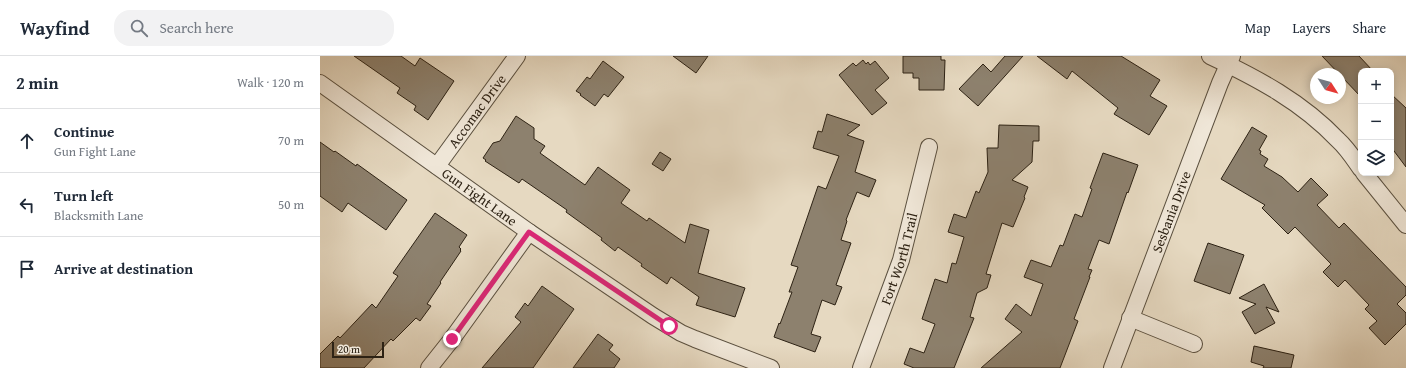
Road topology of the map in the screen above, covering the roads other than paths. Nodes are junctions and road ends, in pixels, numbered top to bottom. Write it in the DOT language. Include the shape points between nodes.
graph roads {
  1 [pos="517,56"];
  2 [pos="1210,56"];
  3 [pos="1230,60"];
  4 [pos="320,83"];
  5 [pos="929,147"];
  6 [pos="1358,165"];
  7 [pos="437,166"];
  8 [pos="1366,176"];
  9 [pos="1406,225"];
  10 [pos="529,232"];
  11 [pos="1130,318"];
  12 [pos="1194,344"];
  13 [pos="429,368"];
  14 [pos="771,368"];
  15 [pos="861,368"];
  16 [pos="1112,368"];
  1 -- 7 [label="street, Accomac Drive"];
  2 -- 3 [label="street"];
  3 -- 6 [label="street" via="1314,117 1340,141"];
  3 -- 11 [label="street, Sesbania Drive"];
  4 -- 7 [label="street, Gun Fight Lane"];
  5 -- 15 [label="street, Fort Worth Trail" via="901,260"];
  7 -- 10 [label="street, Gun Fight Lane"];
  8 -- 9 [label="street"];
  10 -- 13 [label="street"];
  10 -- 14 [label="street, Gun Fight Lane" via="681,333"];
  11 -- 12 [label="street"];
  11 -- 16 [label="street, Sesbania Drive"];
}
